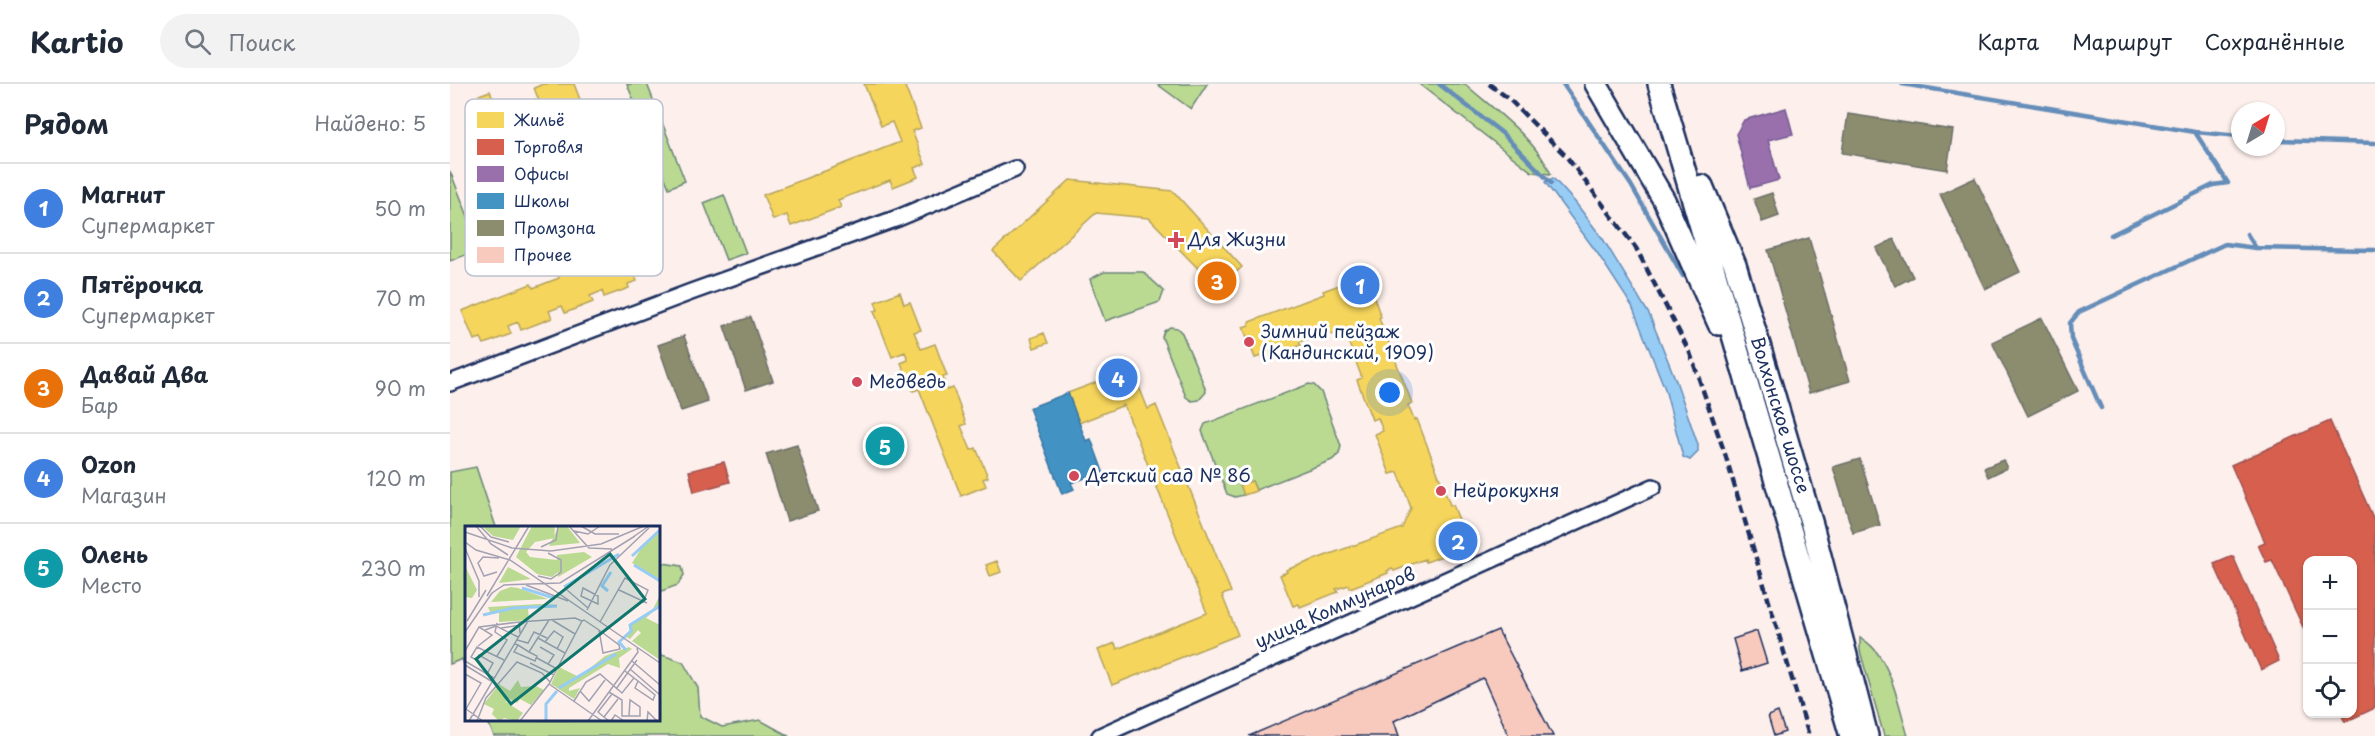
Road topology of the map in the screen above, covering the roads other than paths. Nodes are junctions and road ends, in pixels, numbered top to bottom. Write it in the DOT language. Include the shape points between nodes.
graph roads {
  1 [pos="1596,84"];
  2 [pos="1662,94"];
  3 [pos="1015,169"];
  4 [pos="450,383"];
  5 [pos="1782,421"];
  6 [pos="1761,425"];
  7 [pos="1653,487"];
  8 [pos="1826,617"];
  9 [pos="1100,736"];
  10 [pos="1851,736"];
  11 [pos="1867,736"];
  1 -- 6 [label="main road" via="1664,200"];
  2 -- 5 [label="main road, Волхонское шоссе" via="1735,265"];
  2 -- 6 [label="main road, Волхонское шоссе"];
  3 -- 4 [label="street" via="898,218"];
  5 -- 6 [label="main road"];
  5 -- 8 [label="main road, Волхонское шоссе"];
  6 -- 8 [label="main road, Волхонское шоссе"];
  7 -- 9 [label="street, улица Коммунаров"];
  8 -- 10 [label="main road, Волхонское шоссе"];
  8 -- 11 [label="main road, Волхонское шоссе"];
}
